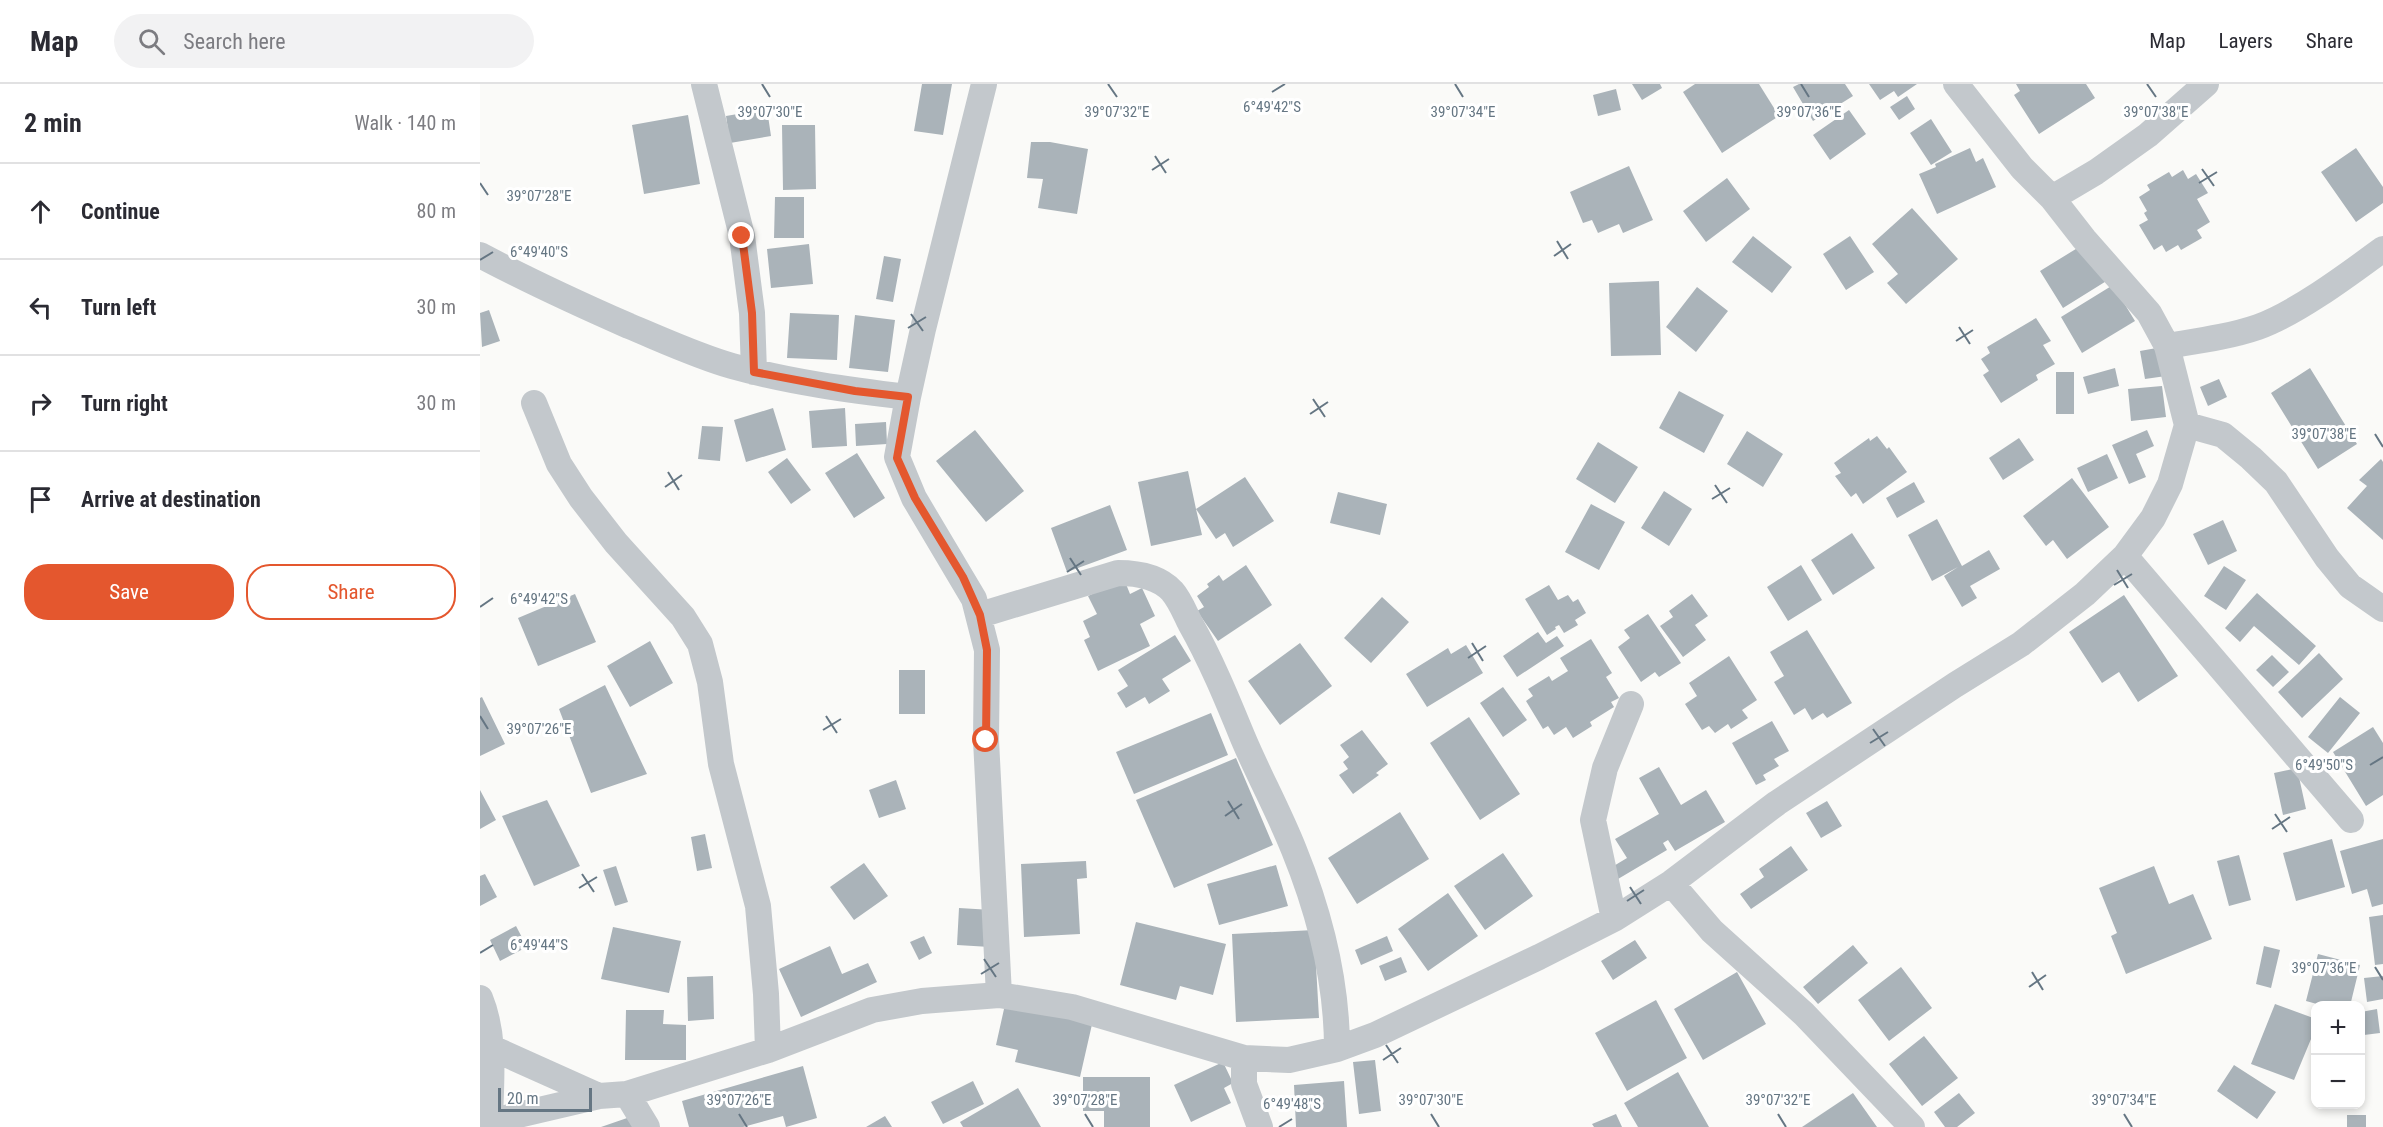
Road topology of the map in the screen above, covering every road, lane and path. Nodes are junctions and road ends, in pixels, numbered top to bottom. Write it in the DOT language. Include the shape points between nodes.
graph roads {
  1 [pos="704,84"];
  2 [pos="984,84"];
  3 [pos="1956,84"];
  4 [pos="2206,84"];
  5 [pos="2052,198"];
  6 [pos="2383,249"];
  7 [pos="480,255"];
  8 [pos="2167,346"];
  9 [pos="754,372"];
  10 [pos="908,397"];
  11 [pos="534,403"];
  12 [pos="2187,425"];
  13 [pos="2126,556"];
  14 [pos="2383,609"];
  15 [pos="980,615"];
  16 [pos="1631,704"];
  17 [pos="2351,820"];
  18 [pos="1671,883"];
  19 [pos="1614,919"];
  20 [pos="999,995"];
  21 [pos="480,998"];
  22 [pos="492,1048"];
  23 [pos="1337,1048"];
  24 [pos="768,1050"];
  25 [pos="1244,1058"];
  26 [pos="627,1094"];
  27 [pos="599,1096"];
  28 [pos="485,1122"];
  29 [pos="647,1127"];
  30 [pos="1260,1127"];
  31 [pos="1912,1127"];
  1 -- 9 [label="street" via="742,236 752,313"];
  2 -- 10 [label="street"];
  3 -- 5 [label="street" via="2022,168"];
  4 -- 5 [label="street" via="2148,135"];
  5 -- 8 [label="street" via="2149,313"];
  6 -- 8 [label="street" via="2307,301 2259,327"];
  7 -- 9 [label="street" via="668,343"];
  8 -- 12 [label="street"];
  9 -- 10 [label="street"];
  10 -- 15 [label="street" via="897,458"];
  11 -- 24 [label="street" via="559,464 581,498 683,617 700,644 710,682 721,764 758,906"];
  12 -- 13 [label="street" via="2170,484 2153,518"];
  12 -- 14 [label="street" via="2223,435 2251,458 2276,482 2350,586"];
  13 -- 17 [label="street"];
  13 -- 18 [label="street" via="2021,645 1777,803"];
  15 -- 20 [label="street" via="987,650 986,740"];
  15 -- 23 [label="street" via="1118,573 1154,579 1172,591 1210,659 1312,898 1328,952 1337,1011"];
  16 -- 19 [label="street" via="1605,768 1593,820"];
  18 -- 19 [label="street"];
  18 -- 31 [label="street" via="1712,931 1804,1014"];
  19 -- 23 [label="street" via="1375,1035"];
  20 -- 24 [label="street" via="922,1001 872,1010"];
  20 -- 25 [label="street" via="1072,1007"];
  21 -- 22 [label="street" via="488,1017"];
  22 -- 27 [label="street"];
  22 -- 28 [label="street"];
  23 -- 25 [label="street" via="1289,1060"];
  24 -- 26 [label="street"];
  25 -- 30 [label="street" via="1245,1084"];
  26 -- 27 [label="street"];
  26 -- 29 [label="street"];
  27 -- 28 [label="street"];
}
